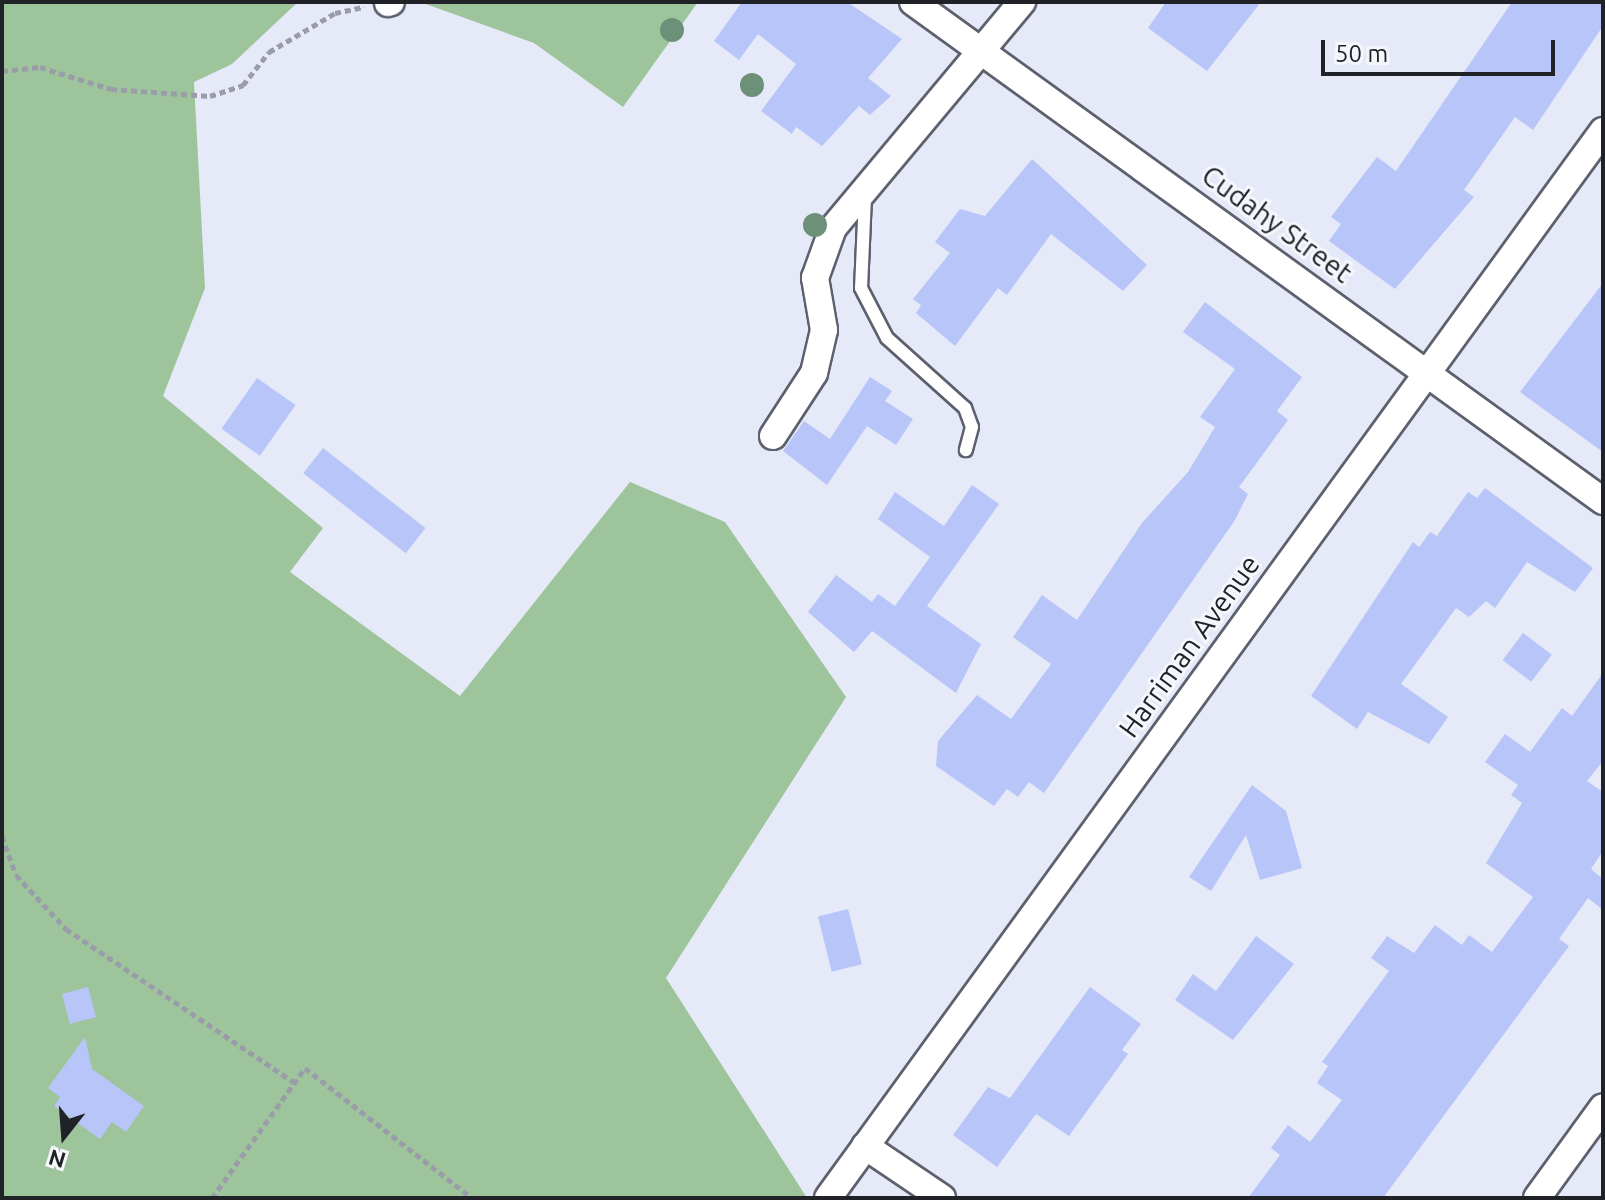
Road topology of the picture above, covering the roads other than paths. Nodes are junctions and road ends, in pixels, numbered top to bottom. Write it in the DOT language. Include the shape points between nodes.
graph roads {
  1 [pos="913,2"];
  2 [pos="1022,2"];
  3 [pos="984,53"];
  4 [pos="1603,131"];
  5 [pos="866,194"];
  6 [pos="1428,373"];
  7 [pos="773,436"];
  8 [pos="966,450"];
  9 [pos="1603,501"];
  10 [pos="1603,1107"];
  11 [pos="865,1146"];
  12 [pos="828,1198"];
  13 [pos="942,1198"];
  14 [pos="1537,1198"];
  1 -- 3 [label="street, Cudahy Street"];
  2 -- 3 [label="street"];
  3 -- 5 [label="street"];
  3 -- 6 [label="street, Cudahy Street"];
  4 -- 6 [label="street, Harriman Avenue"];
  5 -- 7 [label="street" via="833,228 815,278 824,330 814,373"];
  5 -- 8 [label="lane" via="861,288 887,338 965,408 972,427"];
  6 -- 9 [label="street, Cudahy Street"];
  6 -- 11 [label="street, Harriman Avenue"];
  10 -- 14 [label="street"];
  11 -- 12 [label="street, Harriman Avenue"];
  11 -- 13 [label="street"];
}
